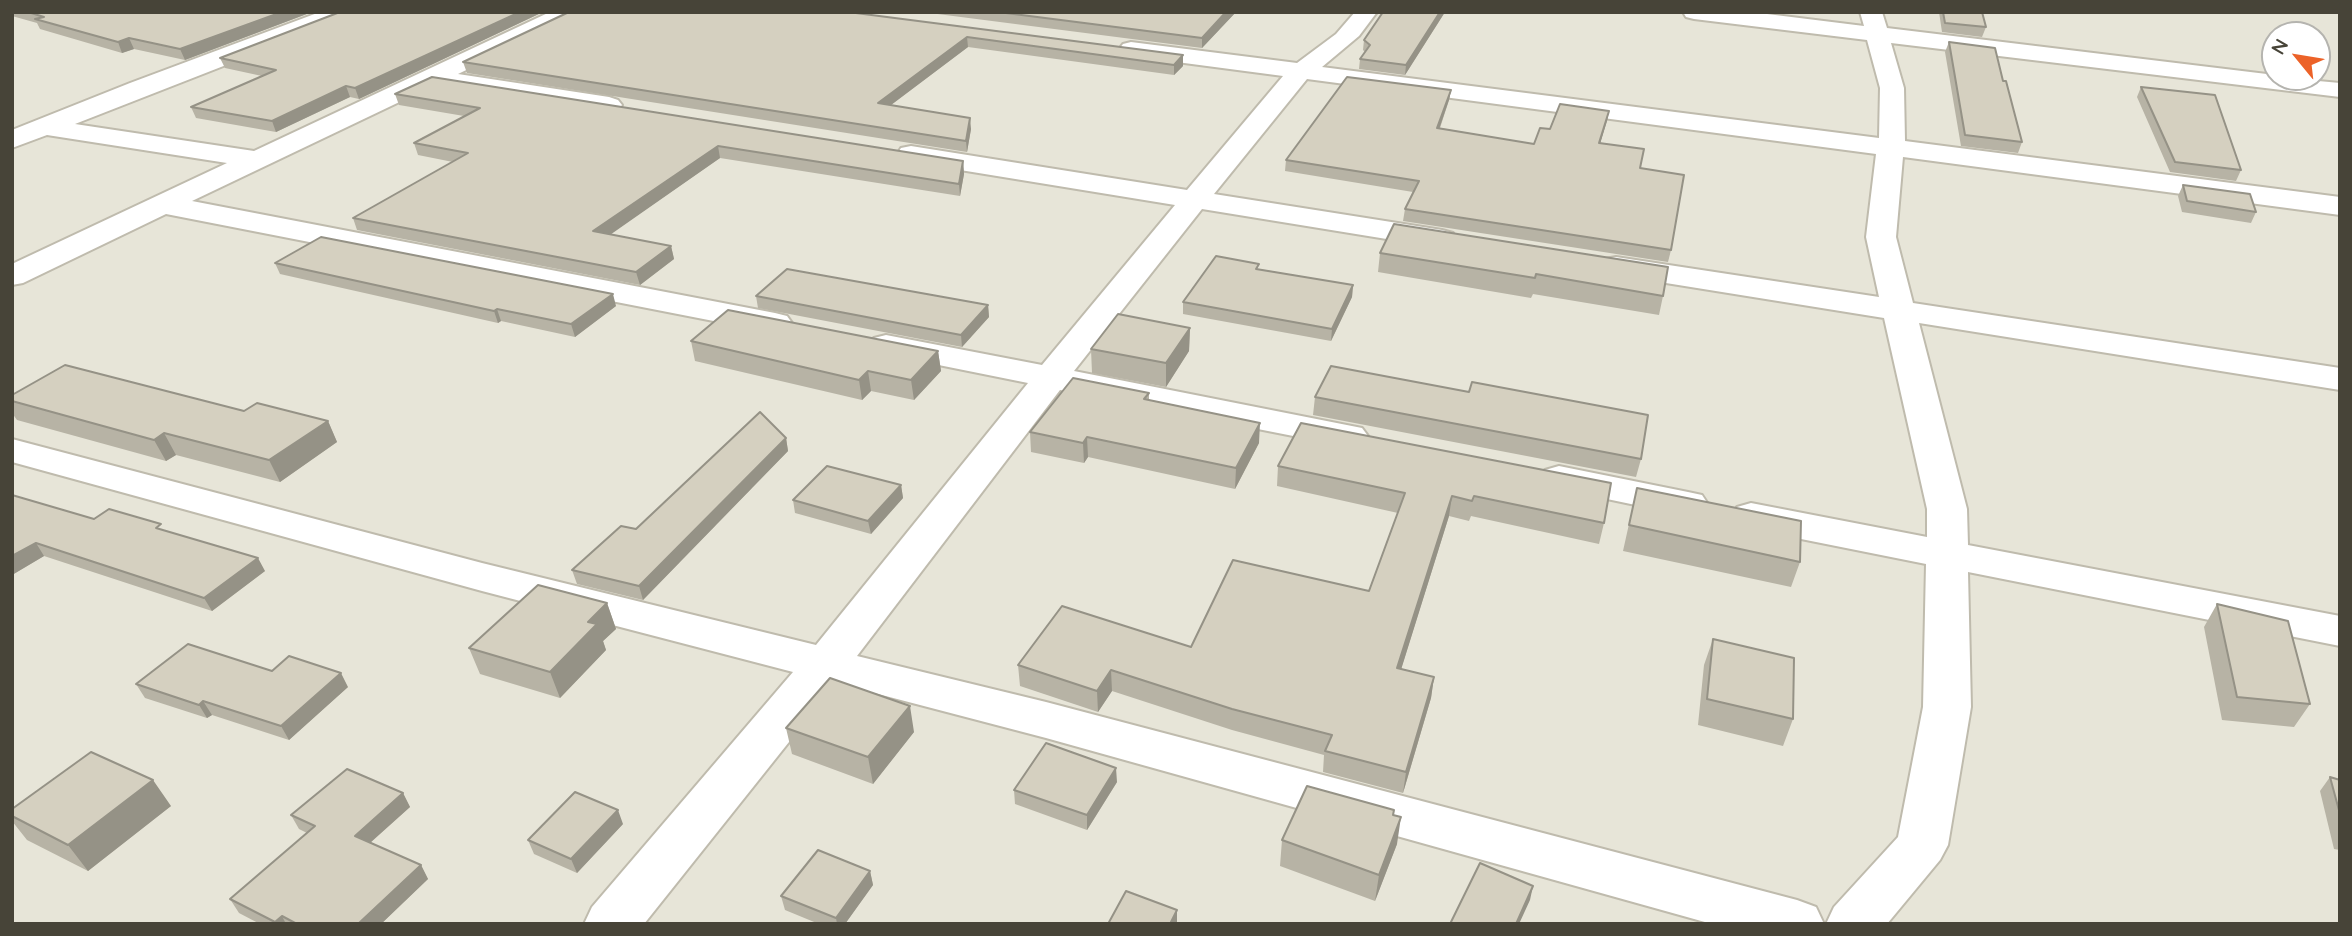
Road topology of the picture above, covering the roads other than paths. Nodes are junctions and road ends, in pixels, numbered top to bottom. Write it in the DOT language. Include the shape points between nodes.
graph roads {
  1 [pos="341,12"];
  2 [pos="568,12"];
  3 [pos="1366,12"];
  4 [pos="1694,12"];
  5 [pos="1873,22"];
  6 [pos="1108,46"];
  7 [pos="1301,71"];
  8 [pos="433,76"];
  9 [pos="2340,90"];
  10 [pos="637,110"];
  11 [pos="12,120"];
  12 [pos="46,127"];
  13 [pos="12,140"];
  14 [pos="882,149"];
  15 [pos="1891,149"];
  16 [pos="259,160"];
  17 [pos="1195,200"];
  18 [pos="165,205"];
  19 [pos="2340,206"];
  20 [pos="1466,243"];
  21 [pos="1588,262"];
  22 [pos="12,276"];
  23 [pos="1900,311"];
  24 [pos="807,329"];
  25 [pos="848,337"];
  26 [pos="1052,377"];
  27 [pos="2340,379"];
  28 [pos="1378,442"];
  29 [pos="12,450"];
  30 [pos="1527,472"];
  31 [pos="1948,556"];
  32 [pos="2340,631"];
  33 [pos="826,664"];
  34 [pos="611,924"];
  35 [pos="1797,924"];
  36 [pos="1853,924"];
  1 -- 12 [label="street"];
  2 -- 8 [label="street"];
  3 -- 7 [label="street" via="1332,51"];
  4 -- 5 [label="street"];
  5 -- 9 [label="street"];
  5 -- 15 [label="street" via="1892,88"];
  6 -- 7 [label="street"];
  7 -- 15 [label="street"];
  7 -- 17 [label="street"];
  8 -- 10 [label="street"];
  8 -- 16 [label="street"];
  11 -- 12 [label="street"];
  12 -- 13 [label="street"];
  12 -- 16 [label="street"];
  14 -- 17 [label="street"];
  15 -- 19 [label="street"];
  15 -- 23 [label="street" via="1881,237"];
  16 -- 18 [label="street"];
  17 -- 20 [label="street"];
  17 -- 26 [label="street"];
  18 -- 22 [label="street"];
  18 -- 24 [label="street"];
  21 -- 23 [label="street"];
  23 -- 27 [label="street"];
  23 -- 31 [label="street" via="1948,509"];
  25 -- 26 [label="street"];
  26 -- 28 [label="street"];
  26 -- 33 [label="street"];
  29 -- 33 [label="street"];
  30 -- 31 [label="street"];
  31 -- 32 [label="street"];
  31 -- 36 [label="street" via="1947,707 1922,845"];
  33 -- 34 [label="street"];
  33 -- 35 [label="street"];
}
